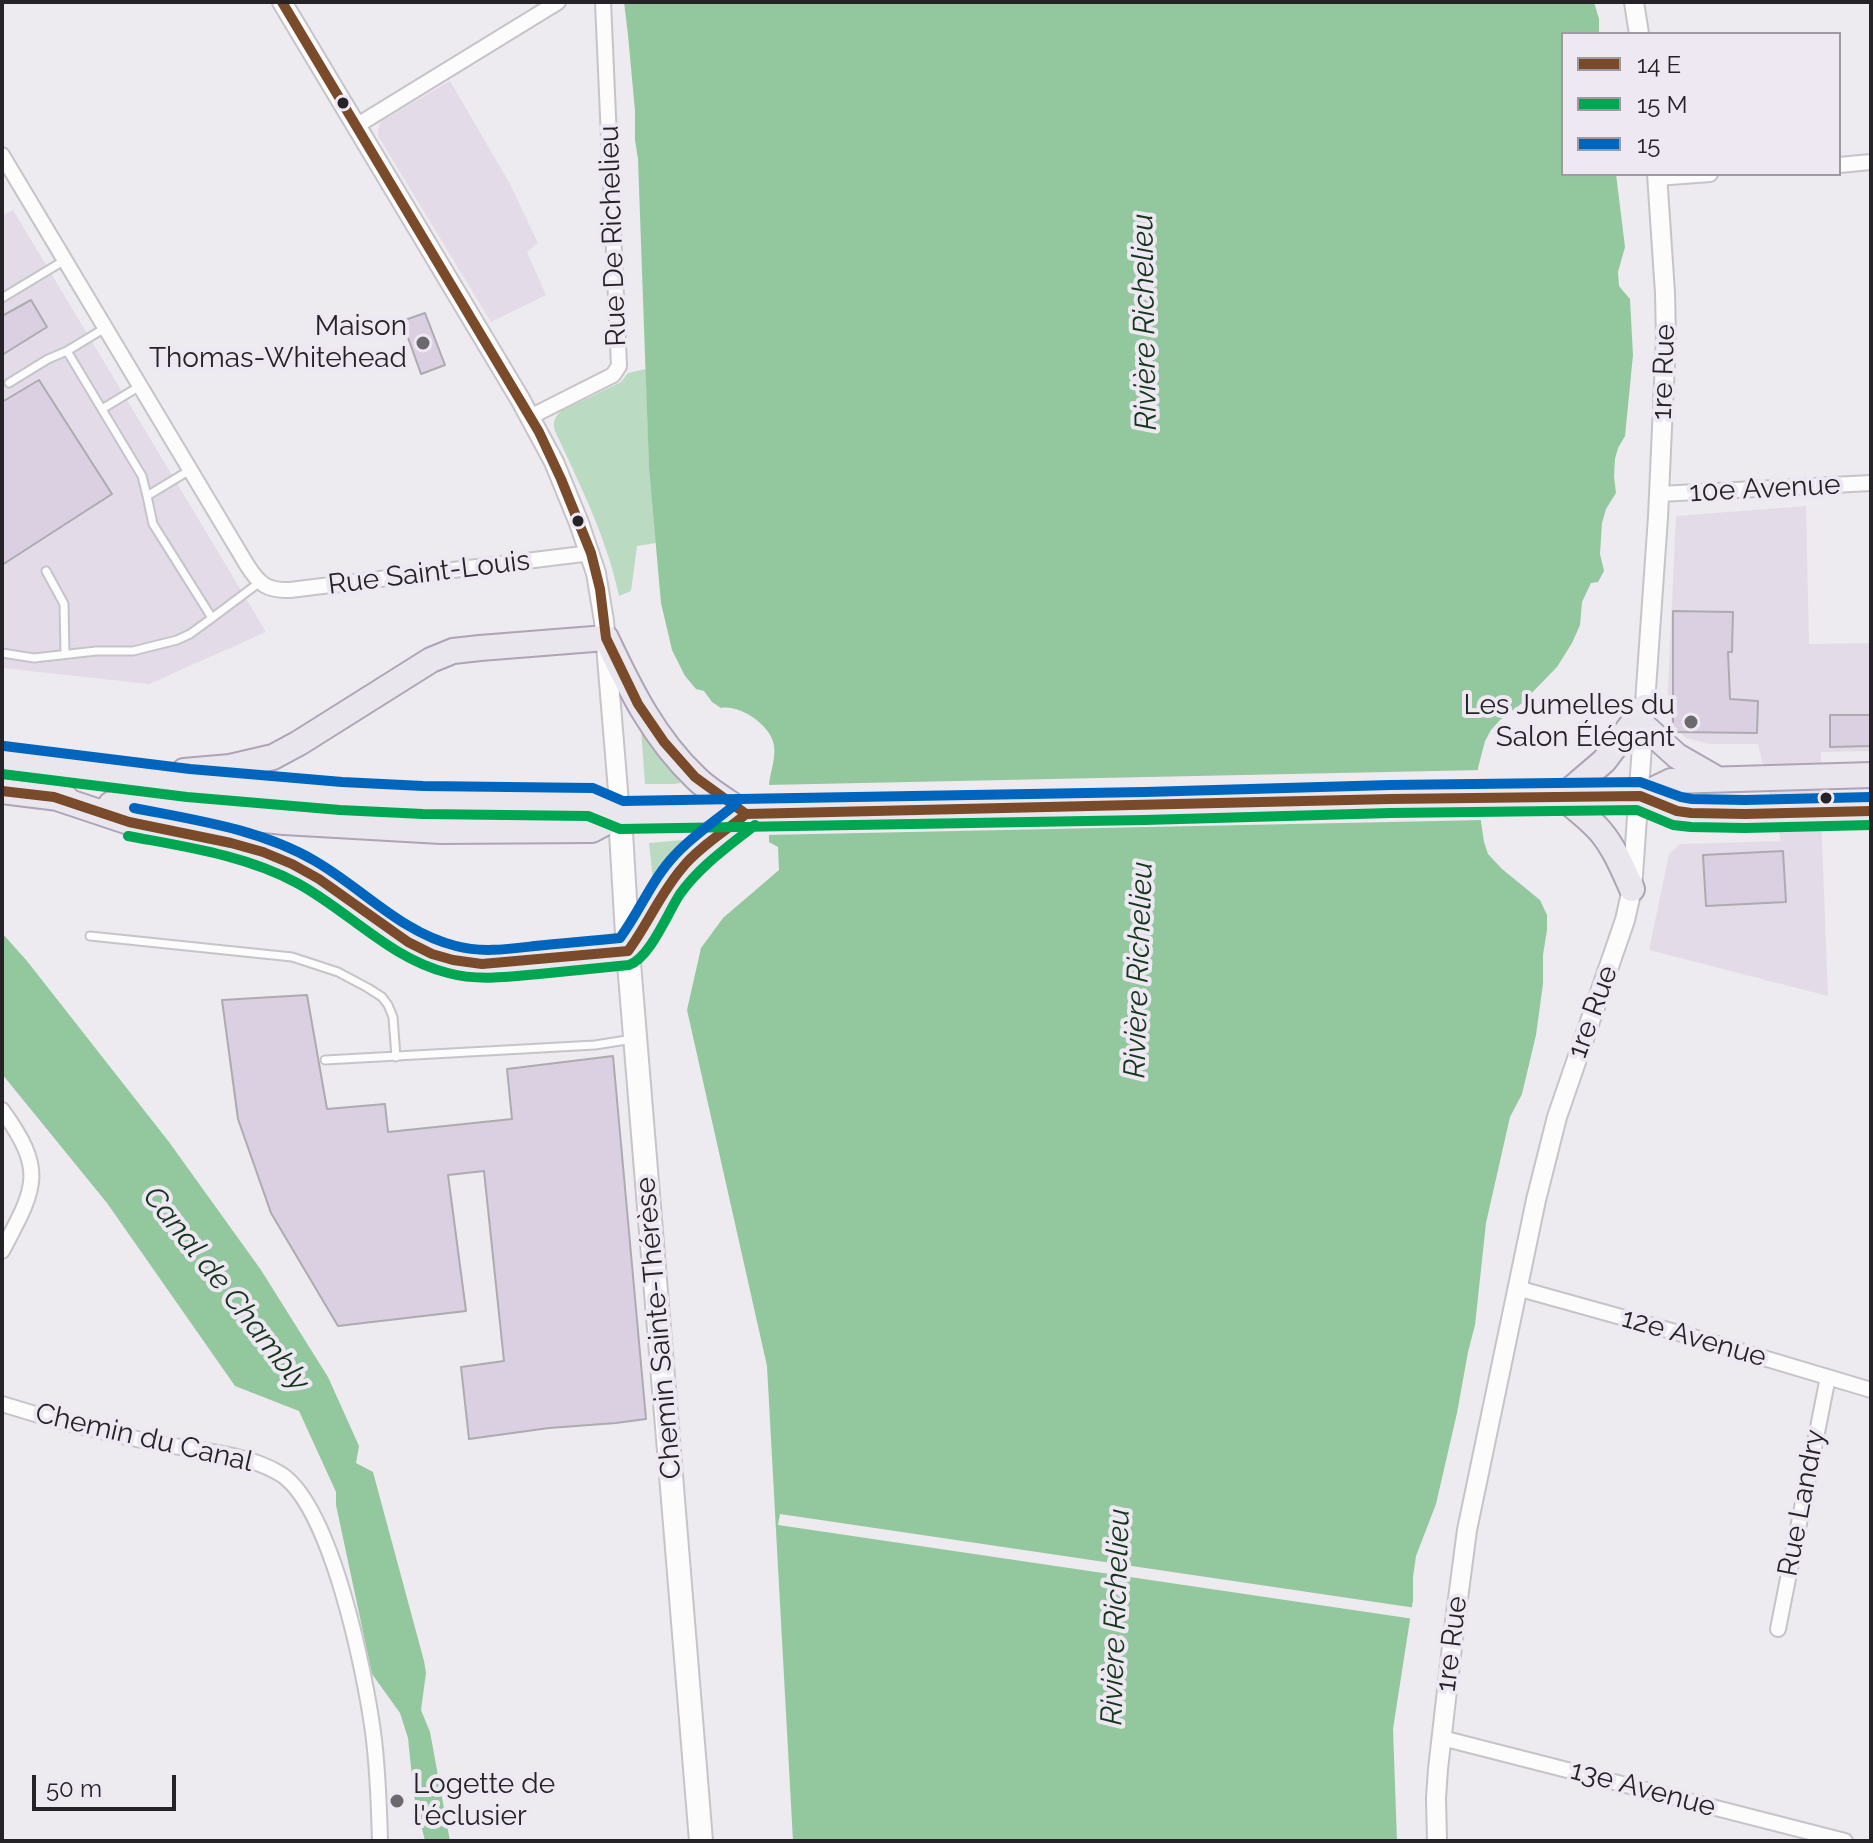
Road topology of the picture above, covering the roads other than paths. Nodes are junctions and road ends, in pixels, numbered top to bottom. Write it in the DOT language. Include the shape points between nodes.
graph roads {
  1 [pos="282,2"];
  2 [pos="558,2"];
  3 [pos="603,2"];
  4 [pos="1634,2"];
  5 [pos="1639,32"];
  6 [pos="356,126"];
  7 [pos="2,155"];
  8 [pos="1871,162"];
  9 [pos="1841,165"];
  10 [pos="1657,176"];
  11 [pos="65,260"];
  12 [pos="2,298"];
  13 [pos="105,328"];
  14 [pos="67,351"];
  15 [pos="9,383"];
  16 [pos="140,386"];
  17 [pos="102,409"];
  18 [pos="530,417"];
  19 [pos="190,470"];
  20 [pos="1871,483"];
  21 [pos="1659,494"];
  22 [pos="147,496"];
  23 [pos="591,553"];
  24 [pos="46,571"];
  25 [pos="264,585"];
  26 [pos="212,618"];
  27 [pos="606,638"];
  28 [pos="2,653"];
  29 [pos="65,654"];
  30 [pos="1644,716"];
  31 [pos="2,760"];
  32 [pos="127,775"];
  33 [pos="1871,775"];
  34 [pos="1720,780"];
  35 [pos="2,791"];
  36 [pos="1640,796"];
  37 [pos="54,797"];
  38 [pos="1562,797"];
  39 [pos="1871,811"];
  40 [pos="746,814"];
  41 [pos="620,815"];
  42 [pos="1632,889"];
  43 [pos="90,936"];
  44 [pos="628,951"];
  45 [pos="635,1039"];
  46 [pos="396,1057"];
  47 [pos="325,1060"];
  48 [pos="2,1110"];
  49 [pos="2,1251"];
  50 [pos="1517,1288"];
  51 [pos="1828,1377"];
  52 [pos="1871,1390"];
  53 [pos="2,1404"];
  54 [pos="1778,1629"];
  55 [pos="1442,1738"];
  56 [pos="380,1841"];
  57 [pos="701,1841"];
  58 [pos="1437,1841"];
  59 [pos="1845,1841"];
  1 -- 6 [label="street"];
  2 -- 6 [label="street"];
  3 -- 18 [label="street, Rue De Richelieu" via="619,366 613,375"];
  4 -- 5 [label="street"];
  6 -- 18 [label="street"];
  7 -- 11 [label="street"];
  8 -- 9 [label="street"];
  10 -- 21 [label="street, 1re Rue" via="1666,332"];
  11 -- 12 [label="lane"];
  11 -- 13 [label="street"];
  13 -- 14 [label="lane"];
  13 -- 16 [label="street"];
  14 -- 15 [label="lane"];
  14 -- 17 [label="lane"];
  16 -- 17 [label="lane"];
  16 -- 19 [label="street"];
  17 -- 22 [label="lane" via="142,476"];
  18 -- 23 [label="street"];
  19 -- 22 [label="lane"];
  19 -- 25 [label="street"];
  20 -- 21 [label="street, 10e Avenue"];
  21 -- 30 [label="street, 1re Rue"];
  22 -- 26 [label="lane" via="153,524"];
  23 -- 25 [label="street, Rue Saint-Louis" via="290,590"];
  23 -- 27 [label="street"];
  24 -- 29 [label="lane" via="64,604"];
  25 -- 26 [label="lane"];
  26 -- 29 [label="lane" via="190,634 158,646"];
  27 -- 32 [label="main road" via="453,651 273,757 230,767"];
  27 -- 40 [label="main road" via="638,704 664,742 695,777"];
  27 -- 41 [label="street"];
  28 -- 29 [label="lane" via="34,658"];
  30 -- 34 [label="main road" via="1677,756"];
  30 -- 36 [label="street, 1re Rue"];
  30 -- 38 [label="main road"];
  31 -- 32 [label="main road"];
  32 -- 41 [label="main road" via="341,796 591,802"];
  33 -- 34 [label="main road"];
  34 -- 36 [label="main road" via="1671,781"];
  35 -- 37 [label="main road"];
  36 -- 38 [label="main road"];
  36 -- 39 [label="main road" via="1691,813"];
  36 -- 42 [label="street, 1re Rue"];
  37 -- 41 [label="main road" via="284,822 441,831 592,830"];
  37 -- 44 [label="main road" via="129,822 263,852 319,879 408,942 453,960 482,964"];
  38 -- 40 [label="main road"];
  38 -- 42 [label="main road" via="1606,839"];
  40 -- 41 [label="main road"];
  40 -- 44 [label="main road" via="685,864"];
  41 -- 44 [label="main road, Chemin Sainte-Thérèse"];
  42 -- 50 [label="street, 1re Rue" via="1557,1117"];
  43 -- 46 [label="lane" via="292,957 338,972 388,1005"];
  44 -- 45 [label="main road, Chemin Sainte-Thérèse"];
  45 -- 46 [label="lane"];
  45 -- 57 [label="main road, Chemin Sainte-Thérèse"];
  46 -- 47 [label="lane"];
  48 -- 49 [label="street" via="27,1151 32,1173 26,1204"];
  50 -- 51 [label="street, 12e Avenue"];
  50 -- 55 [label="street, 1re Rue" via="1466,1540"];
  51 -- 52 [label="street, 12e Avenue"];
  51 -- 54 [label="street, Rue Landry"];
  53 -- 56 [label="street, Chemin du Canal" via="102,1433 243,1459 296,1486 319,1526 360,1659 373,1733"];
  55 -- 58 [label="street, 1re Rue"];
  55 -- 59 [label="street, 13e Avenue"];
}
